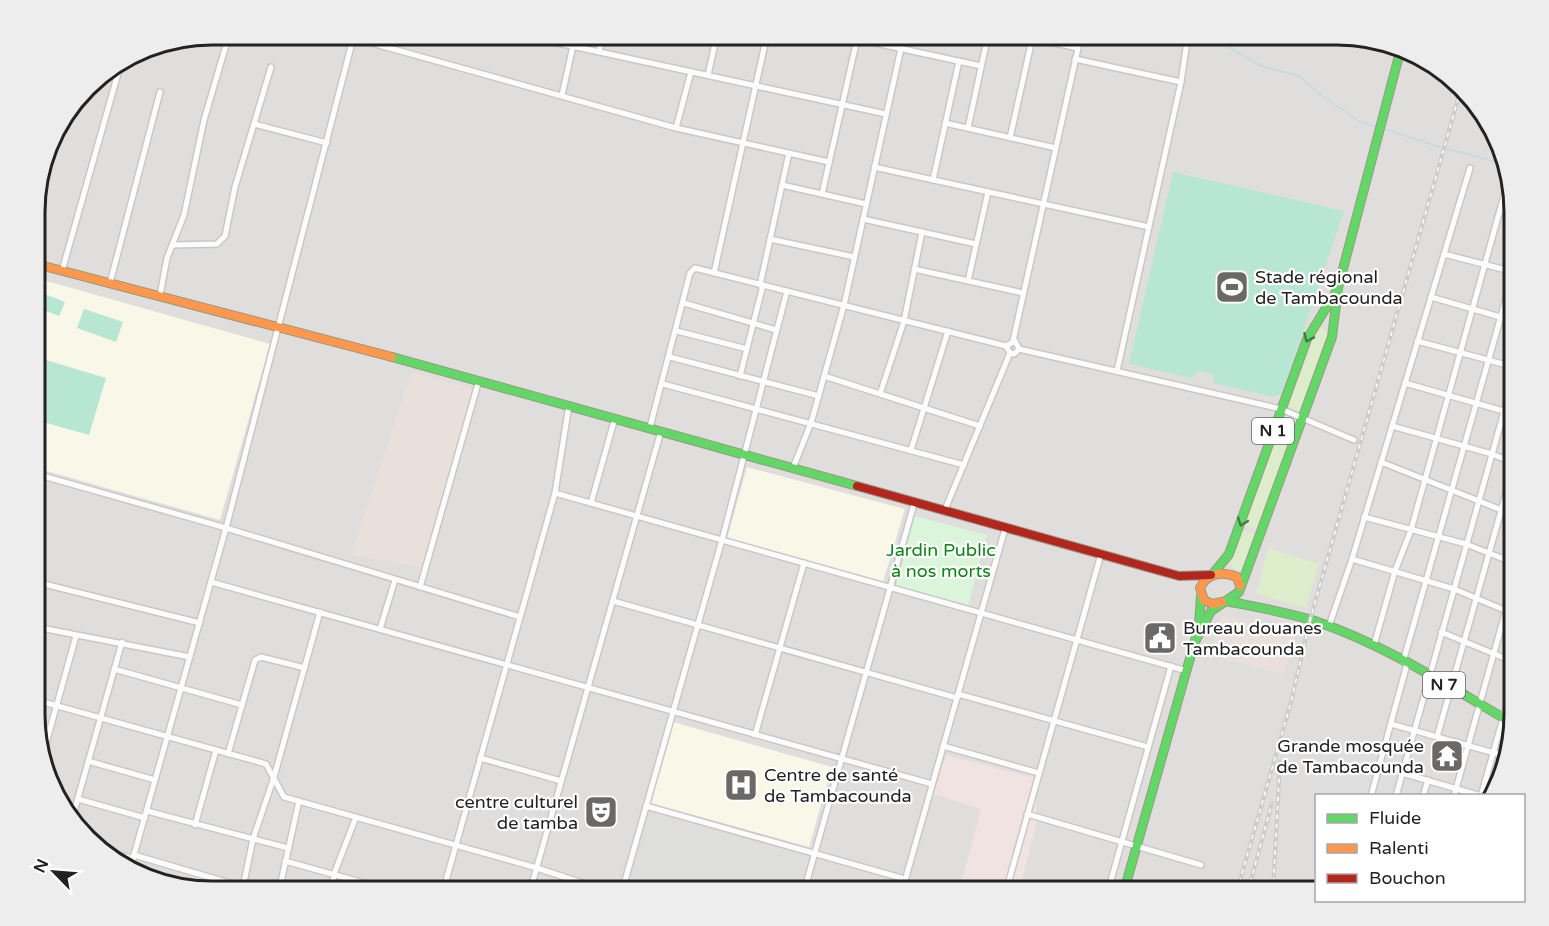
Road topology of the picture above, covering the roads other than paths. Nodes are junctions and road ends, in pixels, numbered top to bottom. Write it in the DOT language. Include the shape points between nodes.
graph roads {
  1 [pos="226,45"];
  2 [pos="352,45"];
  3 [pos="386,45"];
  4 [pos="569,45"];
  5 [pos="601,45"];
  6 [pos="715,45"];
  7 [pos="765,45"];
  8 [pos="855,45"];
  9 [pos="889,45"];
  10 [pos="902,45"];
  11 [pos="986,45"];
  12 [pos="1031,45"];
  13 [pos="1067,45"];
  14 [pos="1079,45"];
  15 [pos="1187,45"];
  16 [pos="573,46"];
  17 [pos="901,48"];
  18 [pos="1078,48"];
  19 [pos="599,52"];
  20 [pos="1399,57"];
  21 [pos="1076,59"];
  22 [pos="959,61"];
  23 [pos="981,66"];
  24 [pos="271,67"];
  25 [pos="692,72"];
  26 [pos="118,74"];
  27 [pos="708,75"];
  28 [pos="1181,82"];
  29 [pos="756,86"];
  30 [pos="160,92"];
  31 [pos="562,95"];
  32 [pos="842,105"];
  33 [pos="886,114"];
  34 [pos="945,123"];
  35 [pos="254,124"];
  36 [pos="676,128"];
  37 [pos="968,128"];
  38 [pos="1010,138"];
  39 [pos="327,143"];
  40 [pos="743,143"];
  41 [pos="1056,148"];
  42 [pos="789,153"];
  43 [pos="830,162"];
  44 [pos="874,167"];
  45 [pos="1470,168"];
  46 [pos="933,180"];
  47 [pos="782,185"];
  48 [pos="988,192"];
  49 [pos="822,194"];
  50 [pos="1504,197"];
  51 [pos="866,204"];
  52 [pos="1043,204"];
  53 [pos="863,219"];
  54 [pos="1149,227"];
  55 [pos="922,232"];
  56 [pos="770,239"];
  57 [pos="172,244"];
  58 [pos="976,244"];
  59 [pos="1444,254"];
  60 [pos="854,257"];
  61 [pos="1485,264"];
  62 [pos="45,266"];
  63 [pos="915,269"];
  64 [pos="1504,269"];
  65 [pos="62,271"];
  66 [pos="714,273"];
  67 [pos="968,281"];
  68 [pos="110,283"];
  69 [pos="762,285"];
  70 [pos="1338,288"];
  71 [pos="787,291"];
  72 [pos="1023,293"];
  73 [pos="160,295"];
  74 [pos="1431,297"];
  75 [pos="684,303"];
  76 [pos="844,305"];
  77 [pos="1504,306"];
  78 [pos="1472,310"];
  79 [pos="1501,317"];
  80 [pos="1504,318"];
  81 [pos="904,321"];
  82 [pos="754,324"];
  83 [pos="280,325"];
  84 [pos="776,330"];
  85 [pos="677,331"];
  86 [pos="948,331"];
  87 [pos="1013,341"];
  88 [pos="1418,342"];
  89 [pos="1006,345"];
  90 [pos="747,349"];
  91 [pos="1019,349"];
  92 [pos="1010,353"];
  93 [pos="1460,353"];
  94 [pos="670,357"];
  95 [pos="1488,360"];
  96 [pos="1504,364"];
  97 [pos="1117,371"];
  98 [pos="740,376"];
  99 [pos="824,376"];
  100 [pos="479,380"];
  101 [pos="762,381"];
  102 [pos="1405,383"];
  103 [pos="663,384"];
  104 [pos="880,394"];
  105 [pos="1449,395"];
  106 [pos="819,396"];
  107 [pos="1476,402"];
  108 [pos="569,405"];
  109 [pos="756,408"];
  110 [pos="924,408"];
  111 [pos="1281,409"];
  112 [pos="1504,410"];
  113 [pos="1504,413"];
  114 [pos="1303,417"];
  115 [pos="615,418"];
  116 [pos="811,423"];
  117 [pos="980,426"];
  118 [pos="1392,426"];
  119 [pos="650,427"];
  120 [pos="661,431"];
  121 [pos="1436,439"];
  122 [pos="1354,440"];
  123 [pos="1464,447"];
  124 [pos="911,450"];
  125 [pos="1492,454"];
  126 [pos="743,455"];
  127 [pos="1504,459"];
  128 [pos="1381,462"];
  129 [pos="964,465"];
  130 [pos="793,468"];
  131 [pos="45,477"];
  132 [pos="1425,480"];
  133 [pos="1452,490"];
  134 [pos="555,493"];
  135 [pos="1504,499"];
  136 [pos="1479,501"];
  137 [pos="591,503"];
  138 [pos="914,504"];
  139 [pos="1501,510"];
  140 [pos="1504,511"];
  141 [pos="944,512"];
  142 [pos="636,516"];
  143 [pos="1364,517"];
  144 [pos="226,528"];
  145 [pos="1005,529"];
  146 [pos="1411,530"];
  147 [pos="1438,537"];
  148 [pos="722,540"];
  149 [pos="1466,544"];
  150 [pos="1489,553"];
  151 [pos="1101,554"];
  152 [pos="1352,559"];
  153 [pos="1504,559"];
  154 [pos="804,563"];
  155 [pos="1395,571"];
  156 [pos="1212,575"];
  157 [pos="1179,576"];
  158 [pos="395,580"];
  159 [pos="1426,580"];
  160 [pos="211,582"];
  161 [pos="45,584"];
  162 [pos="420,587"];
  163 [pos="1240,587"];
  164 [pos="890,588"];
  165 [pos="1454,589"];
  166 [pos="1201,594"];
  167 [pos="1476,598"];
  168 [pos="612,601"];
  169 [pos="1225,602"];
  170 [pos="1261,607"];
  171 [pos="1504,609"];
  172 [pos="320,612"];
  173 [pos="981,613"];
  174 [pos="520,617"];
  175 [pos="1504,617"];
  176 [pos="200,623"];
  177 [pos="698,625"];
  178 [pos="1329,626"];
  179 [pos="45,629"];
  180 [pos="380,629"];
  181 [pos="1441,632"];
  182 [pos="76,636"];
  183 [pos="1077,640"];
  184 [pos="122,642"];
  185 [pos="1195,642"];
  186 [pos="1464,642"];
  187 [pos="1374,645"];
  188 [pos="780,648"];
  189 [pos="1494,654"];
  190 [pos="190,657"];
  191 [pos="1504,658"];
  192 [pos="1405,663"];
  193 [pos="507,665"];
  194 [pos="1171,666"];
  195 [pos="305,668"];
  196 [pos="114,669"];
  197 [pos="1186,671"];
  198 [pos="866,672"];
  199 [pos="1429,676"];
  200 [pos="588,687"];
  201 [pos="181,688"];
  202 [pos="1451,689"];
  203 [pos="957,696"];
  204 [pos="45,702"];
  205 [pos="56,705"];
  206 [pos="242,705"];
  207 [pos="1479,705"];
  208 [pos="673,712"];
  209 [pos="1504,714"];
  210 [pos="100,718"];
  211 [pos="1503,718"];
  212 [pos="1054,721"];
  213 [pos="1391,724"];
  214 [pos="1414,730"];
  215 [pos="755,735"];
  216 [pos="168,736"];
  217 [pos="1437,736"];
  218 [pos="47,740"];
  219 [pos="1468,745"];
  220 [pos="943,746"];
  221 [pos="1148,747"];
  222 [pos="216,750"];
  223 [pos="1493,752"];
  224 [pos="228,754"];
  225 [pos="1499,754"];
  226 [pos="480,758"];
  227 [pos="842,759"];
  228 [pos="88,761"];
  229 [pos="1039,773"];
  230 [pos="1402,773"];
  231 [pos="274,777"];
  232 [pos="155,780"];
  233 [pos="1428,780"];
  234 [pos="561,781"];
  235 [pos="932,784"];
  236 [pos="1456,788"];
  237 [pos="1371,794"];
  238 [pos="1396,794"];
  239 [pos="1424,794"];
  240 [pos="1454,794"];
  241 [pos="1477,794"];
  242 [pos="1481,794"];
  243 [pos="78,799"];
  244 [pos="299,801"];
  245 [pos="646,806"];
  246 [pos="75,809"];
  247 [pos="1027,814"];
  248 [pos="146,815"];
  249 [pos="356,817"];
  250 [pos="195,825"];
  251 [pos="253,839"];
  252 [pos="1122,841"];
  253 [pos="456,845"];
  254 [pos="1137,845"];
  255 [pos="288,848"];
  256 [pos="815,853"];
  257 [pos="122,855"];
  258 [pos="134,857"];
  259 [pos="133,861"];
  260 [pos="285,861"];
  261 [pos="1201,865"];
  262 [pos="537,868"];
  263 [pos="334,874"];
  264 [pos="905,879"];
  265 [pos="218,881"];
  266 [pos="244,881"];
  267 [pos="281,881"];
  268 [pos="333,881"];
  269 [pos="358,881"];
  270 [pos="446,881"];
  271 [pos="533,881"];
  272 [pos="577,881"];
  273 [pos="625,881"];
  274 [pos="807,881"];
  275 [pos="1008,881"];
  276 [pos="1111,881"];
  277 [pos="1127,881"];
  1 -- 57 [label="street" via="204,120 184,215"];
  2 -- 39 [label="street"];
  3 -- 31 [label="street"];
  4 -- 16 [label="street"];
  5 -- 19 [label="street"];
  6 -- 27 [label="street"];
  7 -- 29 [label="street"];
  8 -- 32 [label="street"];
  9 -- 17 [label="street"];
  10 -- 17 [label="street"];
  11 -- 23 [label="street"];
  12 -- 38 [label="street"];
  13 -- 18 [label="street"];
  14 -- 18 [label="street"];
  15 -- 28 [label="street"];
  16 -- 19 [label="street"];
  16 -- 31 [label="street"];
  17 -- 22 [label="street"];
  17 -- 33 [label="street"];
  18 -- 21 [label="street"];
  19 -- 25 [label="street"];
  20 -- 70 [label="main road, N 1"];
  21 -- 28 [label="street"];
  21 -- 41 [label="street"];
  22 -- 23 [label="street"];
  22 -- 34 [label="street"];
  23 -- 37 [label="street"];
  24 -- 35 [label="street"];
  25 -- 27 [label="street"];
  25 -- 36 [label="street"];
  26 -- 65 [label="street"];
  27 -- 29 [label="street"];
  28 -- 54 [label="street"];
  29 -- 32 [label="street"];
  29 -- 40 [label="street"];
  30 -- 68 [label="street"];
  31 -- 36 [label="street"];
  32 -- 33 [label="street"];
  32 -- 43 [label="street"];
  33 -- 44 [label="street"];
  34 -- 37 [label="street"];
  34 -- 46 [label="street"];
  35 -- 39 [label="street"];
  35 -- 57 [label="street" via="221,242"];
  36 -- 40 [label="street"];
  37 -- 38 [label="street"];
  38 -- 41 [label="street"];
  39 -- 83 [label="street"];
  40 -- 42 [label="street"];
  40 -- 66 [label="street"];
  41 -- 52 [label="street"];
  42 -- 43 [label="street"];
  42 -- 47 [label="street"];
  43 -- 49 [label="street"];
  44 -- 46 [label="street"];
  44 -- 51 [label="street"];
  45 -- 59 [label="street"];
  46 -- 48 [label="street"];
  47 -- 49 [label="street"];
  47 -- 56 [label="street"];
  48 -- 52 [label="street"];
  48 -- 58 [label="street"];
  49 -- 51 [label="street"];
  50 -- 61 [label="street"];
  51 -- 53 [label="street"];
  52 -- 54 [label="street"];
  52 -- 72 [label="street"];
  53 -- 55 [label="street"];
  53 -- 60 [label="street"];
  54 -- 97 [label="street"];
  55 -- 58 [label="street"];
  55 -- 63 [label="street"];
  56 -- 60 [label="street"];
  56 -- 69 [label="street"];
  57 -- 73 [label="street"];
  58 -- 67 [label="street"];
  59 -- 61 [label="street"];
  59 -- 74 [label="street"];
  60 -- 76 [label="street"];
  61 -- 64 [label="street"];
  61 -- 78 [label="street"];
  62 -- 65 [label="main road"];
  63 -- 67 [label="street"];
  63 -- 81 [label="street"];
  65 -- 68 [label="main road"];
  66 -- 69 [label="street"];
  66 -- 75 [label="street" via="694,268"];
  67 -- 72 [label="street"];
  68 -- 73 [label="main road"];
  69 -- 71 [label="street"];
  69 -- 82 [label="street"];
  70 -- 111 [label="main road, N 1, one-way" via="1311,330"];
  70 -- 114 [label="main road, N 1" via="1332,337"];
  71 -- 76 [label="street"];
  71 -- 84 [label="street"];
  72 -- 87 [label="street"];
  73 -- 83 [label="main road"];
  74 -- 78 [label="street"];
  74 -- 88 [label="street"];
  75 -- 82 [label="street"];
  75 -- 85 [label="street"];
  76 -- 81 [label="street"];
  76 -- 99 [label="street"];
  77 -- 79 [label="street"];
  78 -- 79 [label="street"];
  78 -- 93 [label="street"];
  79 -- 80 [label="street"];
  79 -- 95 [label="street"];
  81 -- 86 [label="street"];
  81 -- 104 [label="street"];
  82 -- 84 [label="street"];
  82 -- 90 [label="street"];
  83 -- 100 [label="main road"];
  83 -- 144 [label="street"];
  84 -- 101 [label="street"];
  85 -- 90 [label="street"];
  85 -- 94 [label="street"];
  86 -- 89 [label="street"];
  86 -- 110 [label="street"];
  87 -- 89 [label="street"];
  87 -- 91 [label="street"];
  88 -- 93 [label="street"];
  88 -- 102 [label="street"];
  89 -- 92 [label="street"];
  90 -- 98 [label="street"];
  91 -- 92 [label="street"];
  91 -- 97 [label="street"];
  92 -- 117 [label="street"];
  93 -- 95 [label="street"];
  93 -- 105 [label="street"];
  94 -- 98 [label="street"];
  94 -- 103 [label="street"];
  95 -- 96 [label="street"];
  95 -- 107 [label="street"];
  97 -- 111 [label="street"];
  98 -- 101 [label="street"];
  99 -- 104 [label="street"];
  99 -- 106 [label="street"];
  100 -- 108 [label="main road"];
  100 -- 162 [label="street"];
  101 -- 106 [label="street"];
  101 -- 109 [label="street"];
  102 -- 105 [label="street"];
  102 -- 118 [label="street"];
  103 -- 109 [label="street"];
  103 -- 119 [label="street"];
  104 -- 110 [label="street"];
  105 -- 107 [label="street"];
  105 -- 121 [label="street"];
  106 -- 116 [label="street"];
  107 -- 112 [label="street"];
  107 -- 123 [label="street"];
  108 -- 115 [label="main road"];
  108 -- 134 [label="street"];
  109 -- 116 [label="street"];
  109 -- 126 [label="street"];
  110 -- 117 [label="street"];
  110 -- 124 [label="street"];
  111 -- 114 [label="street"];
  111 -- 156 [label="main road, N 1, one-way" via="1229,554"];
  113 -- 125 [label="street"];
  114 -- 122 [label="street"];
  114 -- 163 [label="main road, N 1"];
  115 -- 119 [label="main road"];
  115 -- 137 [label="street"];
  116 -- 124 [label="street"];
  116 -- 130 [label="street"];
  117 -- 129 [label="street"];
  118 -- 121 [label="street"];
  118 -- 128 [label="street"];
  119 -- 120 [label="main road"];
  120 -- 126 [label="main road"];
  120 -- 142 [label="street"];
  121 -- 123 [label="street"];
  121 -- 132 [label="street"];
  123 -- 125 [label="street"];
  123 -- 133 [label="street"];
  124 -- 129 [label="street"];
  125 -- 127 [label="street"];
  125 -- 136 [label="street"];
  126 -- 130 [label="main road"];
  126 -- 148 [label="street"];
  128 -- 132 [label="street"];
  128 -- 143 [label="street"];
  129 -- 141 [label="street"];
  130 -- 138 [label="main road"];
  131 -- 144 [label="street"];
  132 -- 133 [label="street"];
  132 -- 146 [label="street"];
  133 -- 136 [label="street"];
  133 -- 147 [label="street"];
  134 -- 137 [label="street"];
  134 -- 174 [label="street"];
  135 -- 139 [label="street"];
  136 -- 139 [label="street"];
  136 -- 149 [label="street"];
  137 -- 142 [label="street"];
  138 -- 141 [label="main road"];
  138 -- 164 [label="street"];
  139 -- 140 [label="street"];
  139 -- 150 [label="street"];
  141 -- 145 [label="main road"];
  142 -- 148 [label="street"];
  142 -- 168 [label="street"];
  143 -- 146 [label="street"];
  143 -- 152 [label="street"];
  144 -- 158 [label="street"];
  144 -- 160 [label="street"];
  145 -- 151 [label="main road"];
  145 -- 173 [label="street"];
  146 -- 147 [label="street"];
  146 -- 155 [label="street"];
  147 -- 149 [label="street"];
  147 -- 159 [label="street"];
  148 -- 154 [label="street"];
  148 -- 177 [label="street"];
  149 -- 150 [label="street"];
  149 -- 165 [label="street"];
  150 -- 153 [label="street"];
  150 -- 167 [label="street"];
  151 -- 157 [label="main road"];
  151 -- 183 [label="street"];
  152 -- 155 [label="street"];
  152 -- 178 [label="street"];
  154 -- 164 [label="street"];
  154 -- 188 [label="street"];
  155 -- 159 [label="street"];
  155 -- 187 [label="street"];
  156 -- 157 [label="main road"];
  156 -- 163 [label="main road" via="1233,574"];
  156 -- 166 [label="main road" via="1201,584"];
  157 -- 166 [label="main road" via="1195,585"];
  158 -- 162 [label="street"];
  158 -- 180 [label="street"];
  159 -- 165 [label="street"];
  159 -- 192 [label="street"];
  160 -- 172 [label="street"];
  160 -- 176 [label="street"];
  161 -- 176 [label="street"];
  162 -- 174 [label="street"];
  163 -- 169 [label="main road" via="1237,596"];
  163 -- 170 [label="main road, N 7"];
  164 -- 173 [label="street"];
  164 -- 198 [label="street"];
  165 -- 167 [label="street"];
  165 -- 181 [label="street"];
  166 -- 169 [label="main road" via="1212,604"];
  166 -- 185 [label="main road"];
  167 -- 171 [label="street"];
  167 -- 186 [label="street"];
  168 -- 177 [label="street"];
  168 -- 200 [label="street"];
  169 -- 170 [label="main road, N 7"];
  169 -- 185 [label="main road" via="1207,616"];
  170 -- 178 [label="main road, N 7"];
  172 -- 180 [label="street"];
  172 -- 195 [label="street"];
  173 -- 183 [label="street"];
  173 -- 203 [label="street"];
  174 -- 193 [label="street"];
  175 -- 189 [label="street"];
  176 -- 190 [label="street"];
  177 -- 188 [label="street"];
  177 -- 208 [label="street"];
  178 -- 187 [label="main road, N 7"];
  179 -- 182 [label="street"];
  180 -- 193 [label="street"];
  181 -- 186 [label="street"];
  181 -- 199 [label="street"];
  182 -- 184 [label="street"];
  182 -- 205 [label="street"];
  183 -- 194 [label="street"];
  183 -- 212 [label="street"];
  184 -- 190 [label="street"];
  184 -- 196 [label="street"];
  185 -- 197 [label="main road"];
  186 -- 189 [label="street"];
  186 -- 202 [label="street"];
  187 -- 192 [label="main road, N 7"];
  188 -- 198 [label="street"];
  188 -- 215 [label="street"];
  189 -- 191 [label="street"];
  189 -- 207 [label="street"];
  190 -- 201 [label="street"];
  192 -- 199 [label="main road, N 7"];
  192 -- 213 [label="street"];
  193 -- 200 [label="street"];
  193 -- 226 [label="street"];
  194 -- 197 [label="street"];
  194 -- 221 [label="street"];
  195 -- 206 [label="street" via="258,658"];
  195 -- 231 [label="street"];
  196 -- 201 [label="street"];
  196 -- 210 [label="street"];
  197 -- 254 [label="main road"];
  198 -- 203 [label="street"];
  198 -- 227 [label="street"];
  199 -- 202 [label="main road, N 7"];
  199 -- 214 [label="street"];
  200 -- 208 [label="street"];
  200 -- 234 [label="street"];
  201 -- 206 [label="street"];
  201 -- 216 [label="street"];
  202 -- 207 [label="main road, N 7"];
  202 -- 217 [label="street"];
  203 -- 212 [label="street"];
  203 -- 220 [label="street"];
  204 -- 205 [label="street"];
  205 -- 210 [label="street"];
  205 -- 218 [label="street"];
  206 -- 224 [label="street"];
  207 -- 211 [label="main road, N 7"];
  207 -- 219 [label="street"];
  208 -- 215 [label="street"];
  208 -- 245 [label="street"];
  209 -- 211 [label="street"];
  210 -- 216 [label="street"];
  210 -- 228 [label="street"];
  211 -- 223 [label="street"];
  212 -- 221 [label="street"];
  212 -- 229 [label="street"];
  213 -- 214 [label="street"];
  213 -- 237 [label="street"];
  214 -- 217 [label="street"];
  214 -- 230 [label="street"];
  215 -- 227 [label="street"];
  216 -- 222 [label="street"];
  216 -- 232 [label="street"];
  217 -- 219 [label="street"];
  219 -- 223 [label="street"];
  219 -- 236 [label="street"];
  220 -- 229 [label="street"];
  220 -- 235 [label="street"];
  221 -- 252 [label="street"];
  222 -- 224 [label="street"];
  222 -- 250 [label="street"];
  223 -- 225 [label="street"];
  223 -- 242 [label="street"];
  224 -- 231 [label="street" via="266,764"];
  226 -- 234 [label="street"];
  226 -- 253 [label="street"];
  227 -- 235 [label="street"];
  227 -- 256 [label="street"];
  228 -- 232 [label="street"];
  228 -- 243 [label="street"];
  229 -- 247 [label="street"];
  230 -- 233 [label="street"];
  230 -- 238 [label="street"];
  231 -- 244 [label="street" via="284,797"];
  231 -- 251 [label="street"];
  232 -- 248 [label="street"];
  233 -- 236 [label="street"];
  233 -- 239 [label="street"];
  234 -- 262 [label="street"];
  235 -- 264 [label="street"];
  236 -- 240 [label="street"];
  236 -- 241 [label="street"];
  243 -- 246 [label="street"];
  243 -- 248 [label="street"];
  244 -- 249 [label="street"];
  244 -- 255 [label="street"];
  245 -- 256 [label="street"];
  245 -- 273 [label="street"];
  247 -- 252 [label="street"];
  247 -- 275 [label="street"];
  248 -- 250 [label="street"];
  248 -- 258 [label="street"];
  249 -- 253 [label="street"];
  249 -- 263 [label="street"];
  250 -- 251 [label="street"];
  251 -- 255 [label="street"];
  251 -- 266 [label="street"];
  252 -- 254 [label="street"];
  252 -- 276 [label="street"];
  253 -- 262 [label="street"];
  253 -- 270 [label="street"];
  254 -- 261 [label="street"];
  254 -- 277 [label="main road"];
  255 -- 260 [label="street"];
  256 -- 264 [label="street"];
  256 -- 274 [label="street"];
  257 -- 258 [label="street"];
  258 -- 259 [label="street"];
  258 -- 265 [label="street"];
  260 -- 263 [label="street"];
  260 -- 267 [label="street"];
  262 -- 271 [label="street"];
  262 -- 272 [label="street"];
  263 -- 268 [label="street"];
  263 -- 269 [label="street"];
}
